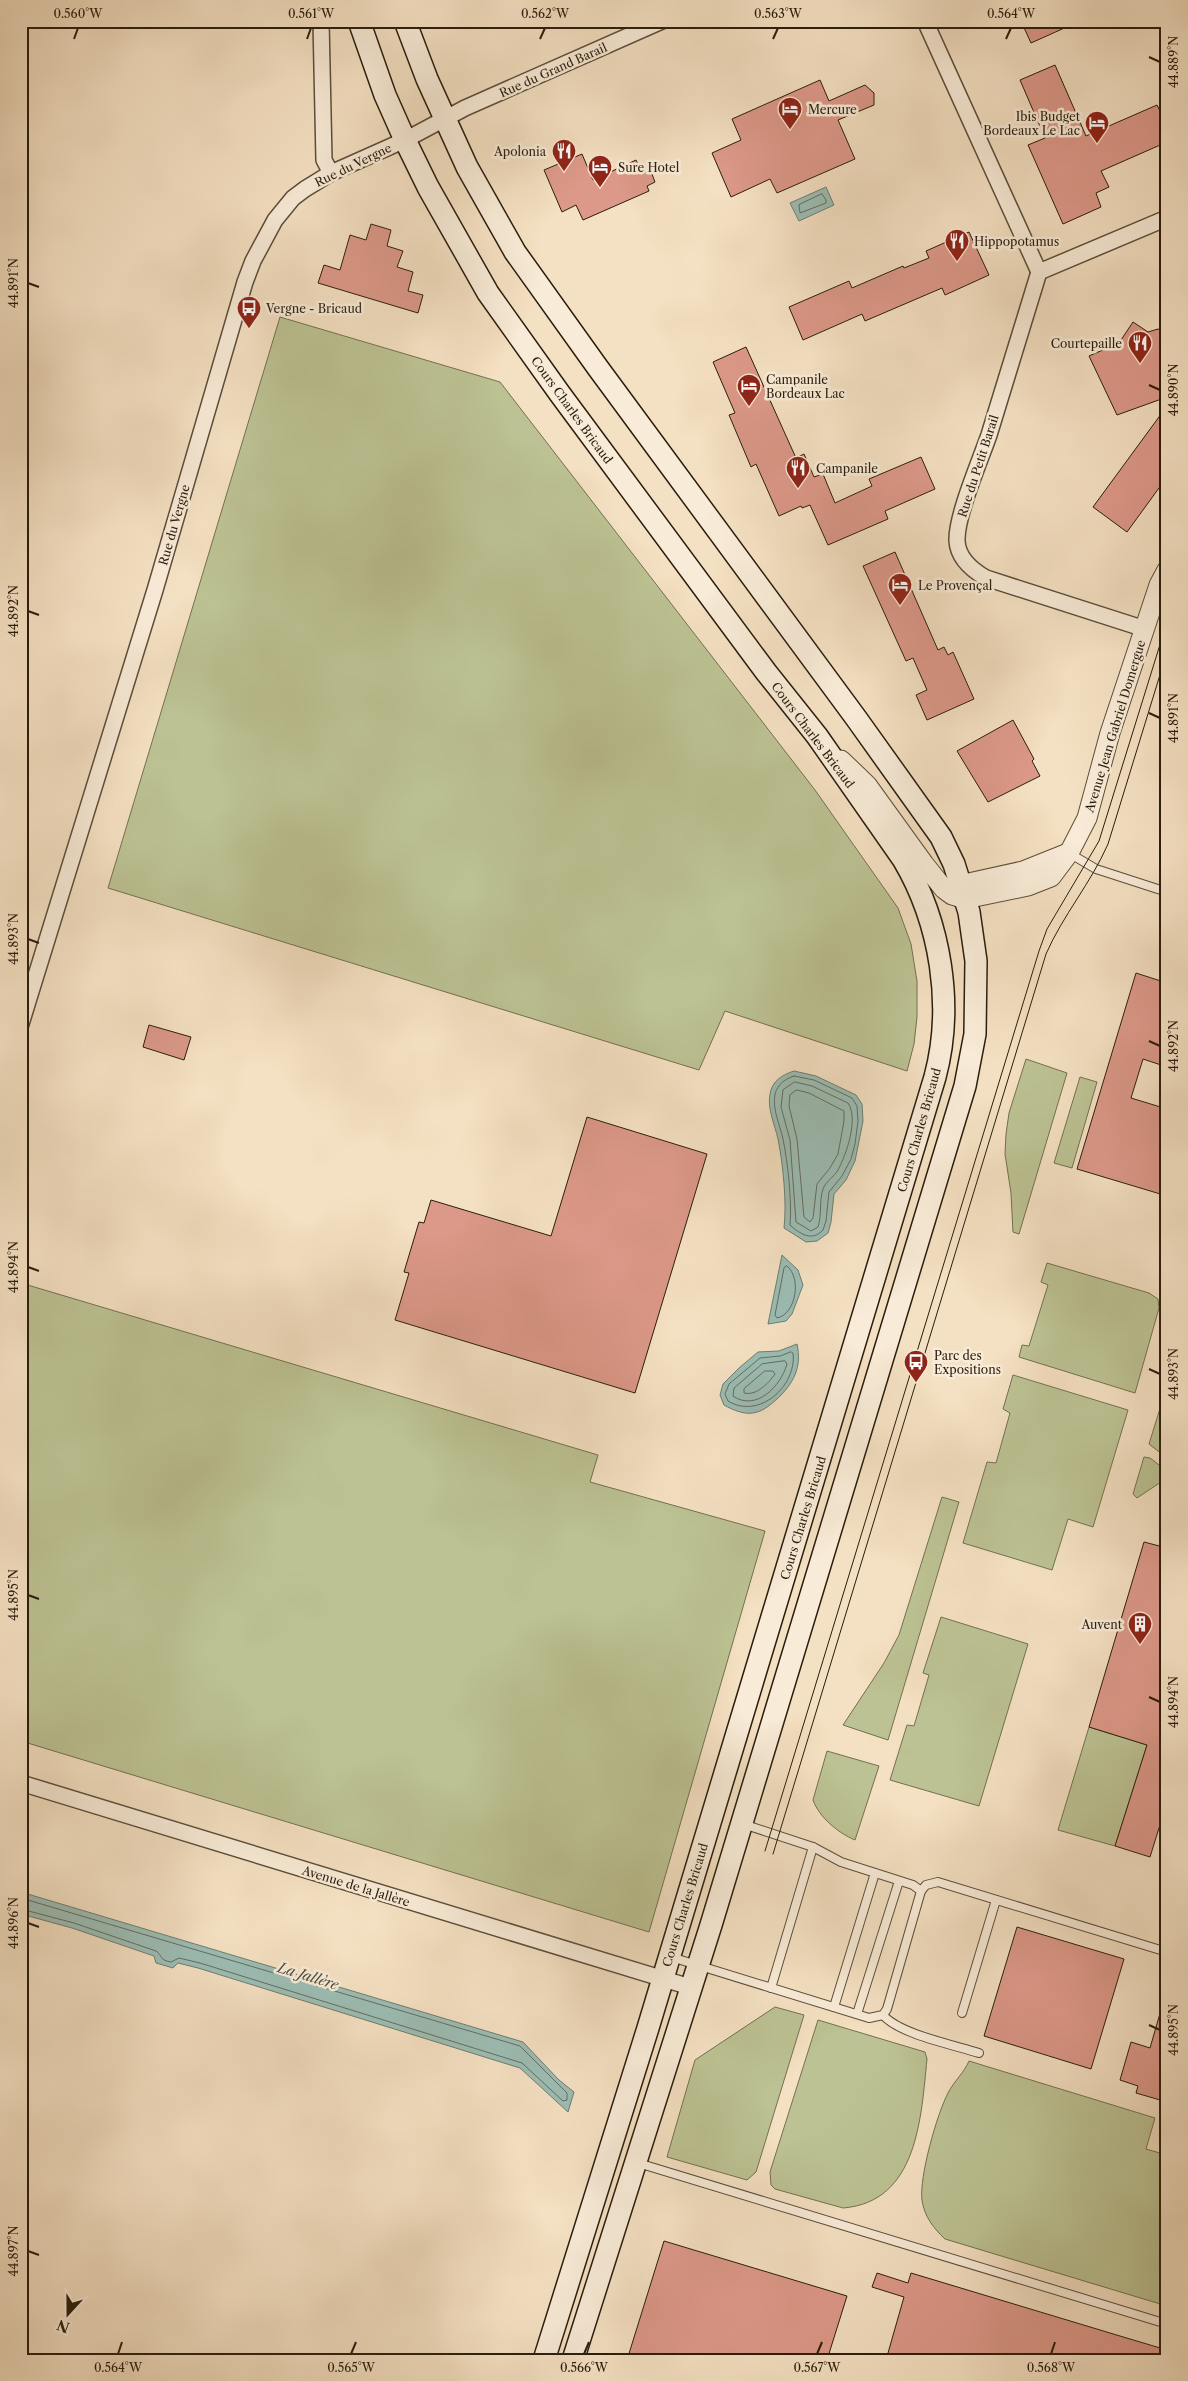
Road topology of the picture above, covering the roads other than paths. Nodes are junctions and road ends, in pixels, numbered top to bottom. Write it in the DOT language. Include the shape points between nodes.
graph roads {
  1 [pos="320,21"];
  2 [pos="359,21"];
  3 [pos="405,21"];
  4 [pos="662,21"];
  5 [pos="925,21"];
  6 [pos="445,119"];
  7 [pos="405,140"];
  8 [pos="331,173"];
  9 [pos="1167,218"];
  10 [pos="1039,272"];
  11 [pos="1167,570"];
  12 [pos="1145,629"];
  13 [pos="817,736"];
  14 [pos="1069,853"];
  15 [pos="956,891"];
  16 [pos="1167,892"];
  17 [pos="922,895"];
  18 [pos="21,1024"];
  19 [pos="21,1784"];
  20 [pos="742,1824"];
  21 [pos="813,1847"];
  22 [pos="875,1873"];
  23 [pos="899,1880"];
  24 [pos="921,1891"];
  25 [pos="996,1900"];
  26 [pos="1167,1952"];
  27 [pos="669,1957"];
  28 [pos="697,1966"];
  29 [pos="662,1979"];
  30 [pos="690,1987"];
  31 [pos="771,1988"];
  32 [pos="834,2007"];
  33 [pos="962,2013"];
  34 [pos="857,2014"];
  35 [pos="883,2015"];
  36 [pos="979,2053"];
  37 [pos="636,2163"];
  38 [pos="1167,2324"];
  39 [pos="544,2360"];
  40 [pos="572,2360"];
  1 -- 8 [label="street" via="324,160"];
  2 -- 7 [label="main road, Cours Charles Bricaud"];
  3 -- 6 [label="main road"];
  4 -- 6 [label="street, Rue du Grand Barail"];
  5 -- 10 [label="street"];
  6 -- 7 [label="street, Rue du Vergne"];
  6 -- 15 [label="main road" via="466,168 515,252 935,830 954,864"];
  7 -- 8 [label="street, Rue du Vergne"];
  7 -- 13 [label="main road, Cours Charles Bricaud" via="488,293 760,664"];
  8 -- 18 [label="street, Rue du Vergne" via="293,198 275,220 253,261 142,635"];
  9 -- 10 [label="street"];
  10 -- 12 [label="street, Rue du Petit Barail" via="959,525 957,542 964,560 986,578"];
  11 -- 12 [label="street, Avenue Jean Gabriel Domergue"];
  12 -- 14 [label="street, Avenue Jean Gabriel Domergue" via="1110,733 1087,818"];
  13 -- 15 [label="street" via="866,785"];
  13 -- 17 [label="main road, Cours Charles Bricaud" via="903,859"];
  14 -- 15 [label="street, Avenue Jean Gabriel Domergue" via="1051,877 1028,886"];
  14 -- 16 [label="lane" via="1096,869"];
  15 -- 17 [label="street, Avenue Jean Gabriel Domergue"];
  15 -- 20 [label="main road" via="973,938 977,994 975,1034 965,1086"];
  17 -- 27 [label="main road, Cours Charles Bricaud" via="943,987 944,1036 940,1058"];
  19 -- 29 [label="street, Avenue de la Jallère"];
  20 -- 21 [label="lane"];
  20 -- 28 [label="main road"];
  21 -- 22 [label="lane" via="841,1862"];
  21 -- 31 [label="lane"];
  22 -- 23 [label="lane"];
  22 -- 32 [label="lane"];
  23 -- 24 [label="lane"];
  23 -- 34 [label="lane"];
  24 -- 25 [label="lane" via="926,1885 938,1882"];
  24 -- 35 [label="lane"];
  25 -- 26 [label="lane"];
  25 -- 33 [label="lane"];
  27 -- 28 [label="lane"];
  27 -- 29 [label="main road, Cours Charles Bricaud"];
  28 -- 30 [label="main road"];
  28 -- 31 [label="lane"];
  29 -- 30 [label="street, Avenue de la Jallère"];
  29 -- 39 [label="main road, Cours Charles Bricaud"];
  30 -- 37 [label="main road"];
  31 -- 32 [label="lane"];
  32 -- 34 [label="lane"];
  34 -- 35 [label="lane" via="869,2018"];
  35 -- 36 [label="lane" via="906,2030"];
  37 -- 38 [label="lane"];
  37 -- 40 [label="main road"];
}
